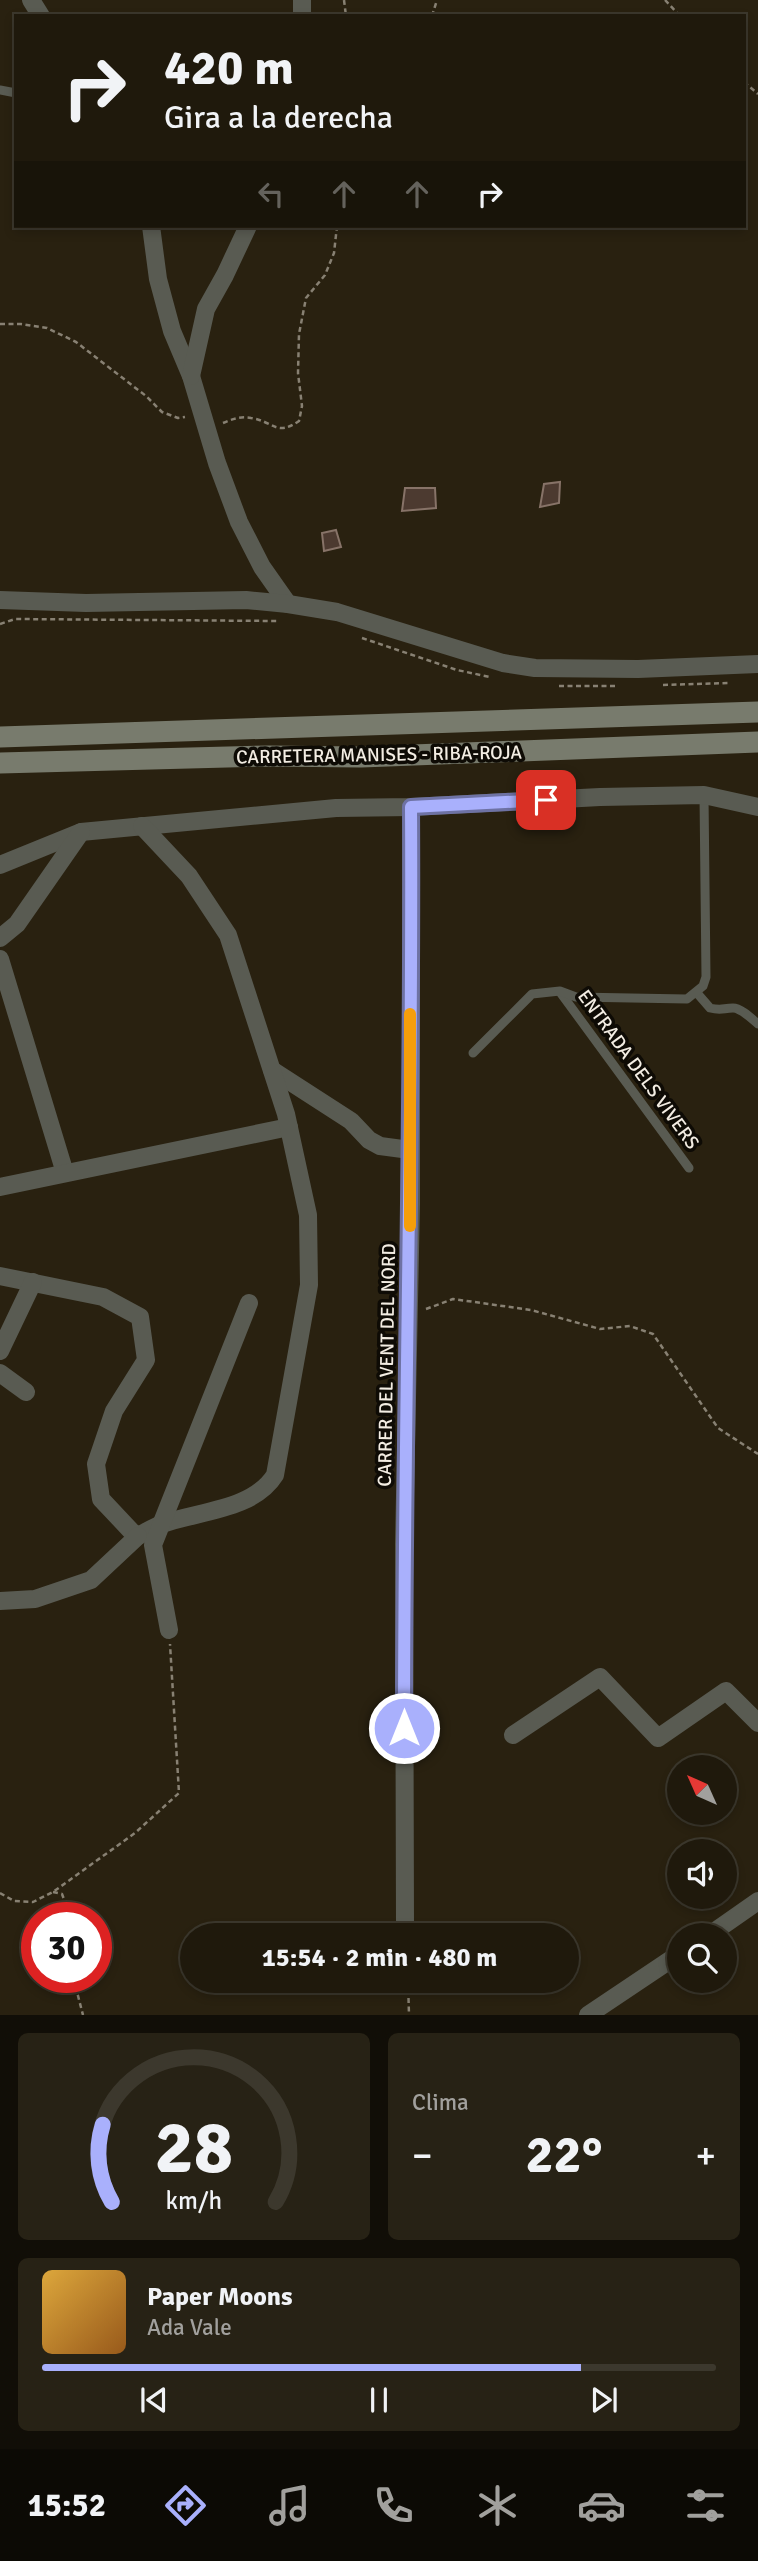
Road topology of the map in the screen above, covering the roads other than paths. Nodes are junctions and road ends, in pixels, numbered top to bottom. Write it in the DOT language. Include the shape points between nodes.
graph roads {
  1 [pos="151,228"];
  2 [pos="247,228"];
  3 [pos="191,376"];
  4 [pos="0,600"];
  5 [pos="287,612"];
  6 [pos="758,664"];
  7 [pos="758,712"];
  8 [pos="0,737"];
  9 [pos="758,742"];
  10 [pos="0,763"];
  11 [pos="704,795"];
  12 [pos="411,807"];
  13 [pos="758,807"];
  14 [pos="142,826"];
  15 [pos="81,832"];
  16 [pos="0,865"];
  17 [pos="0,938"];
  18 [pos="0,959"];
  19 [pos="560,991"];
  20 [pos="697,993"];
  21 [pos="758,1024"];
  22 [pos="473,1053"];
  23 [pos="272,1070"];
  24 [pos="289,1127"];
  25 [pos="410,1150"];
  26 [pos="689,1168"];
  27 [pos="65,1173"];
  28 [pos="0,1188"];
  29 [pos="0,1276"];
  30 [pos="33,1282"];
  31 [pos="249,1303"];
  32 [pos="0,1351"];
  33 [pos="0,1373"];
  34 [pos="26,1392"];
  35 [pos="162,1525"];
  36 [pos="138,1536"];
  37 [pos="0,1601"];
  38 [pos="169,1630"];
  39 [pos="758,1723"];
  40 [pos="513,1735"];
  41 [pos="758,1900"];
  42 [pos="405,1923"];
  43 [pos="726,1923"];
  44 [pos="667,1962"];
  45 [pos="588,2015"];
  1 -- 3 [label="street" via="158,279"];
  2 -- 3 [label="street" via="206,309"];
  3 -- 5 [label="street" via="239,522"];
  4 -- 5 [label="street" via="246,600"];
  5 -- 6 [label="street" via="337,612 503,663 535,668"];
  7 -- 8 [label="main road, CARRETERA MANISES - RIBA-ROJA"];
  9 -- 10 [label="main road, CARRETERA MANISES - RIBA-ROJA" via="361,757 268,755"];
  11 -- 12 [label="street"];
  11 -- 13 [label="street"];
  11 -- 20 [label="lane" via="706,977"];
  12 -- 14 [label="street" via="336,808"];
  12 -- 25 [label="street, CARRER DEL VENT DEL NORD"];
  14 -- 15 [label="street"];
  14 -- 23 [label="street" via="189,876 228,935"];
  15 -- 16 [label="street"];
  15 -- 17 [label="street" via="17,924"];
  18 -- 27 [label="street"];
  19 -- 20 [label="lane" via="576,997 687,999"];
  19 -- 22 [label="lane" via="532,994"];
  19 -- 26 [label="lane, ENTRADA DELS VIVERS"];
  20 -- 21 [label="lane" via="710,1009 738,1009"];
  23 -- 24 [label="street"];
  23 -- 25 [label="street" via="351,1121 369,1140"];
  24 -- 27 [label="street"];
  24 -- 35 [label="street" via="308,1215 309,1285 275,1475 269,1485 245,1500"];
  25 -- 42 [label="street, CARRER DEL VENT DEL NORD"];
  27 -- 28 [label="street"];
  29 -- 30 [label="street"];
  30 -- 32 [label="street"];
  30 -- 36 [label="street" via="103,1297 140,1317 146,1360 114,1411 96,1465 101,1499"];
  31 -- 35 [label="street"];
  33 -- 34 [label="street"];
  35 -- 36 [label="street"];
  35 -- 38 [label="street" via="153,1545"];
  36 -- 37 [label="street" via="91,1580 35,1598"];
  39 -- 40 [label="street" via="726,1691 658,1738 600,1677"];
  41 -- 43 [label="street"];
  44 -- 45 [label="street"];
}
